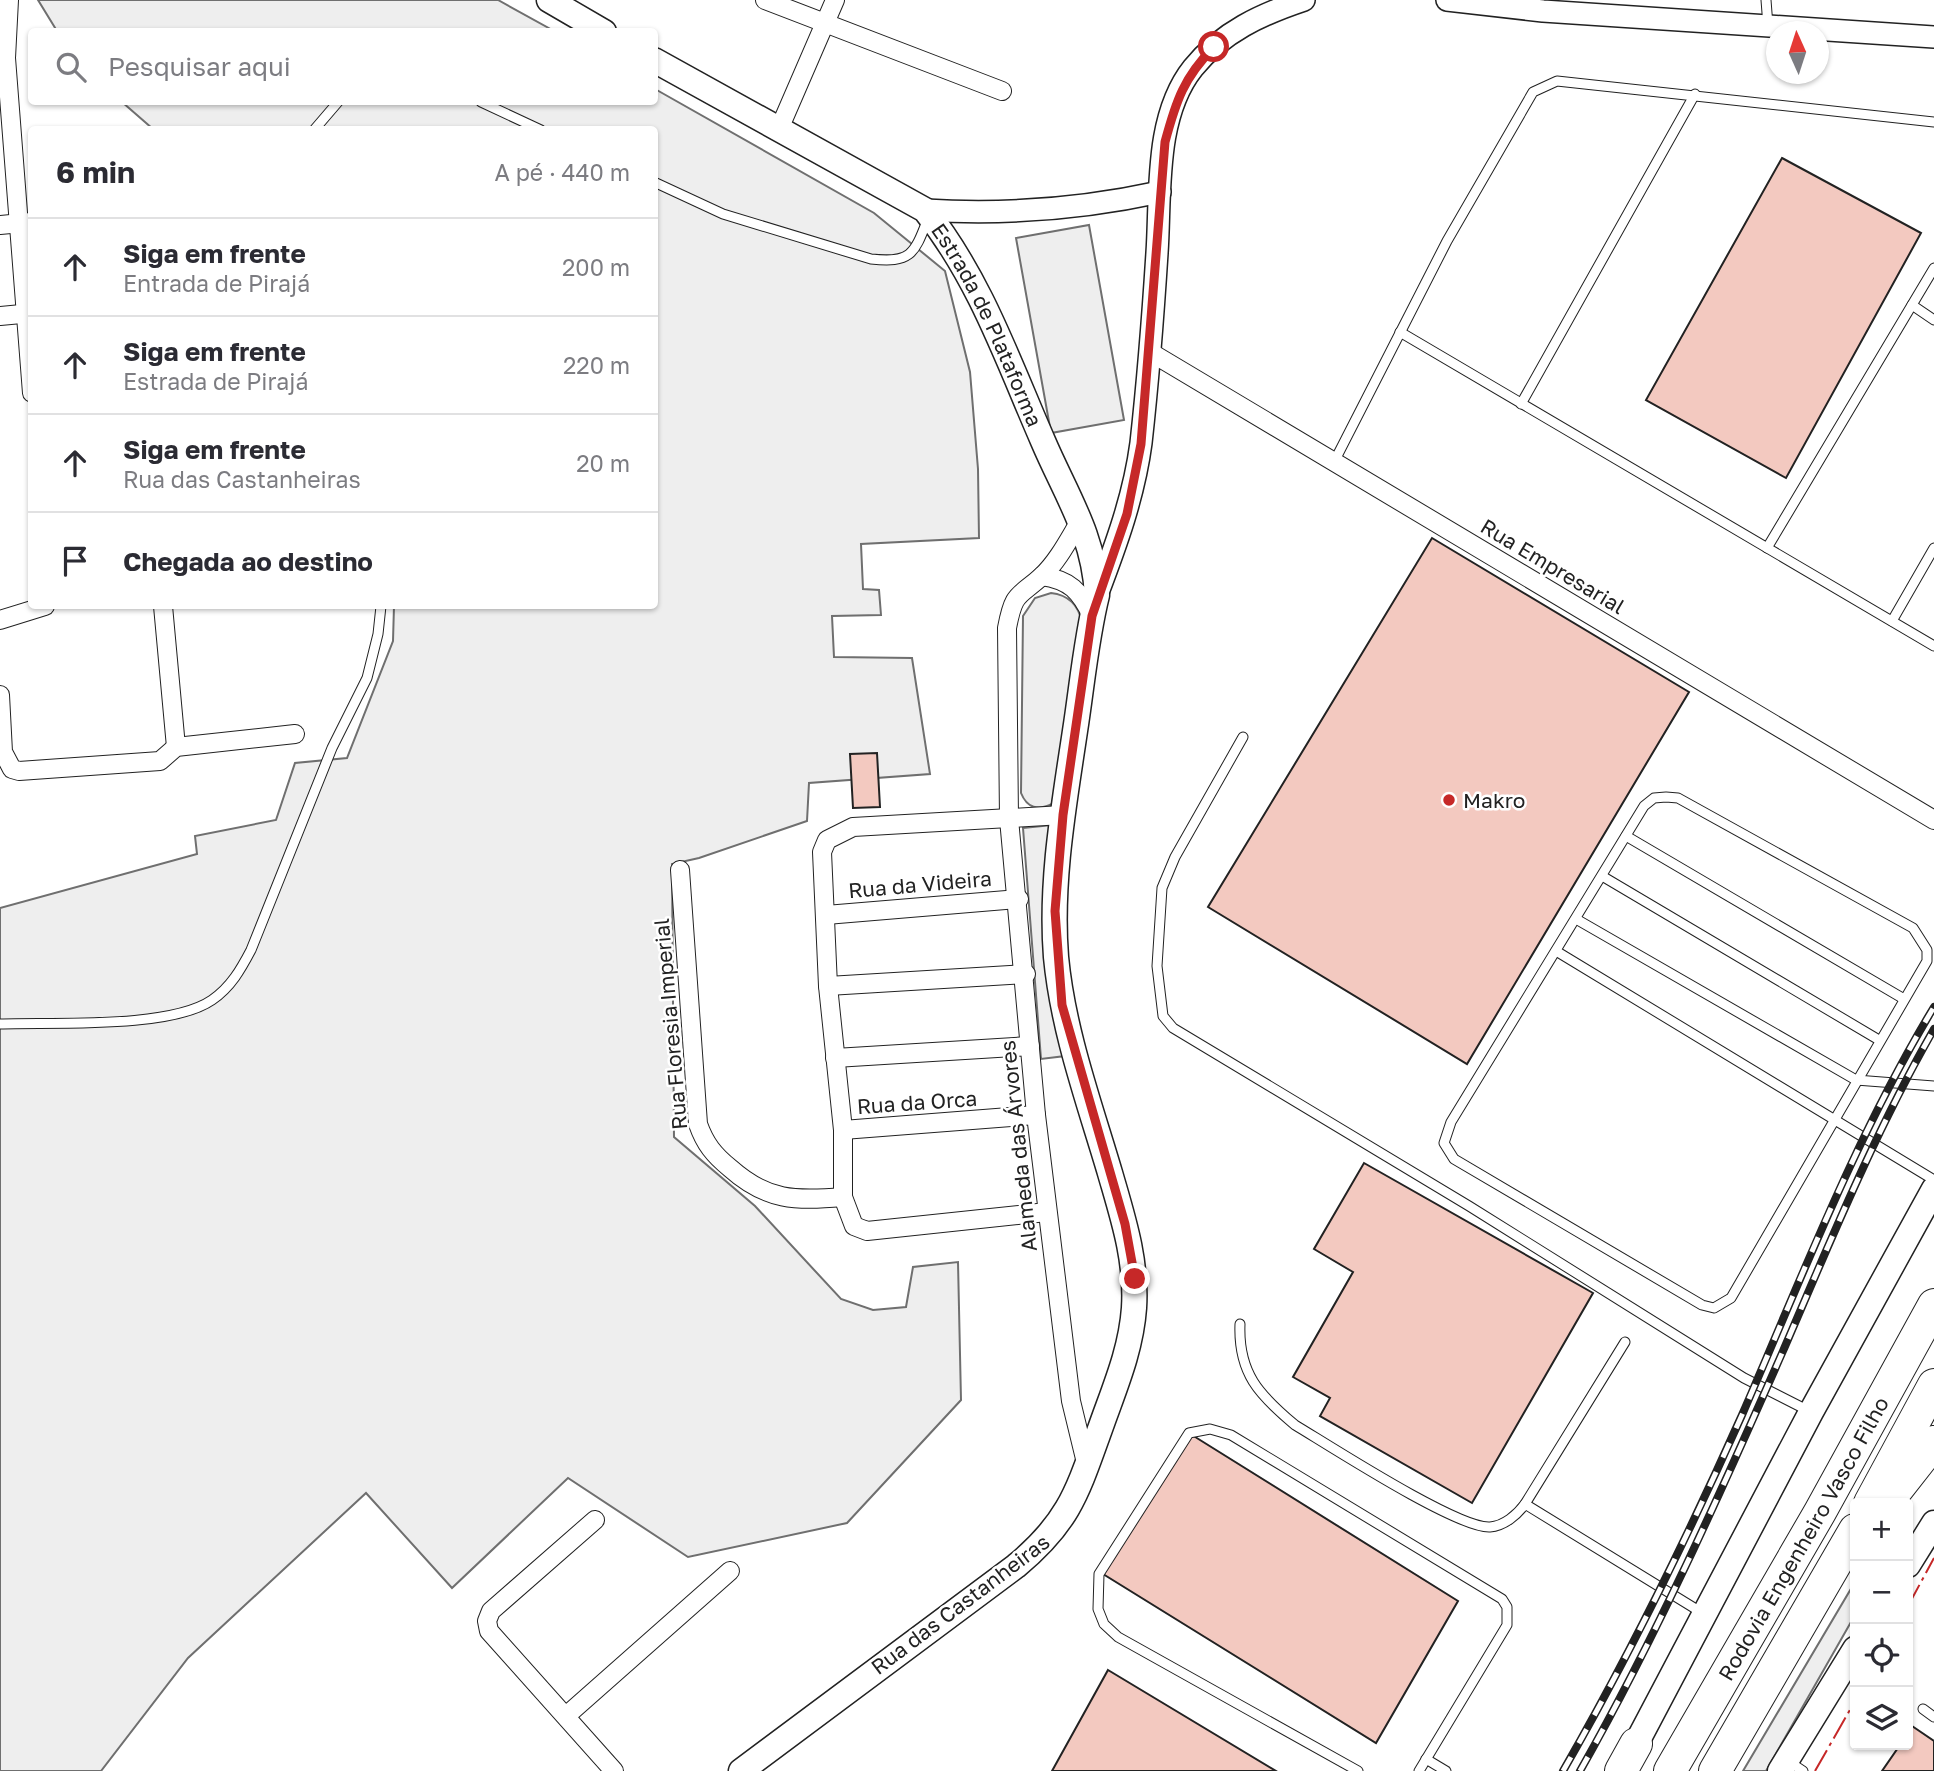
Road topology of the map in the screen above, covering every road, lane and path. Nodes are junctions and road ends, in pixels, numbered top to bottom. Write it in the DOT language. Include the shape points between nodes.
graph roads {
  1 [pos="549,0"];
  2 [pos="765,0"];
  3 [pos="835,0"];
  4 [pos="1304,0"];
  5 [pos="1448,0"];
  6 [pos="1766,0"];
  7 [pos="5,7"];
  8 [pos="1768,21"];
  9 [pos="824,23"];
  10 [pos="597,28"];
  11 [pos="1766,28"];
  12 [pos="1829,31"];
  13 [pos="1934,37"];
  14 [pos="658,62"];
  15 [pos="4,85"];
  16 [pos="1002,91"];
  17 [pos="1695,94"];
  18 [pos="335,105"];
  19 [pos="487,105"];
  20 [pos="1934,122"];
  21 [pos="317,126"];
  22 [pos="532,126"];
  23 [pos="780,127"];
  24 [pos="6,154"];
  25 [pos="658,184"];
  26 [pos="1160,192"];
  27 [pos="927,213"];
  28 [pos="25,222"];
  29 [pos="0,225"];
  30 [pos="1934,268"];
  31 [pos="1912,306"];
  32 [pos="28,313"];
  33 [pos="0,316"];
  34 [pos="1934,320"];
  35 [pos="1400,332"];
  36 [pos="1150,352"];
  37 [pos="1521,404"];
  38 [pos="1334,462"];
  39 [pos="1080,521"];
  40 [pos="1767,548"];
  41 [pos="1934,548"];
  42 [pos="1042,576"];
  43 [pos="1095,605"];
  44 [pos="35,609"];
  45 [pos="163,609"];
  46 [pos="381,609"];
  47 [pos="0,620"];
  48 [pos="1892,621"];
  49 [pos="1934,646"];
  50 [pos="0,695"];
  51 [pos="295,734"];
  52 [pos="1243,737"];
  53 [pos="176,747"];
  54 [pos="1063,815"];
  55 [pos="1009,820"];
  56 [pos="1934,820"];
  57 [pos="1626,836"];
  58 [pos="680,870"];
  59 [pos="1602,876"];
  60 [pos="1019,899"];
  61 [pos="826,915"];
  62 [pos="1576,919"];
  63 [pos="1934,948"];
  64 [pos="1556,951"];
  65 [pos="1927,961"];
  66 [pos="1026,974"];
  67 [pos="828,986"];
  68 [pos="1904,999"];
  69 [pos="0,1024"];
  70 [pos="1879,1040"];
  71 [pos="1030,1046"];
  72 [pos="835,1058"];
  73 [pos="1856,1080"];
  74 [pos="1934,1086"];
  75 [pos="1036,1115"];
  76 [pos="1833,1118"];
  77 [pos="843,1130"];
  78 [pos="1934,1180"];
  79 [pos="1934,1189"];
  80 [pos="843,1197"];
  81 [pos="1047,1212"];
  82 [pos="1934,1305"];
  83 [pos="1240,1324"];
  84 [pos="1625,1342"];
  85 [pos="1934,1385"];
  86 [pos="1811,1412"];
  87 [pos="1934,1442"];
  88 [pos="1087,1467"];
  89 [pos="1873,1498"];
  90 [pos="1890,1498"];
  91 [pos="1525,1504"];
  92 [pos="595,1520"];
  93 [pos="1934,1523"];
  94 [pos="1850,1539"];
  95 [pos="1850,1549"];
  96 [pos="1910,1561"];
  97 [pos="730,1571"];
  98 [pos="1833,1571"];
  99 [pos="1706,1615"];
  100 [pos="1850,1658"];
  101 [pos="1923,1709"];
  102 [pos="566,1716"];
  103 [pos="1934,1717"];
  104 [pos="1636,1744"];
  105 [pos="1426,1759"];
  106 [pos="1790,1767"];
  107 [pos="614,1771"];
  108 [pos="741,1771"];
  109 [pos="1358,1771"];
  110 [pos="1419,1771"];
  111 [pos="1446,1771"];
  112 [pos="1616,1771"];
  113 [pos="1621,1771"];
  114 [pos="1670,1771"];
  115 [pos="1715,1771"];
  1 -- 10 [label="main road"];
  2 -- 9 [label="street"];
  3 -- 9 [label="street"];
  4 -- 26 [label="street" via="1240,26 1192,70 1175,104 1165,142"];
  5 -- 11 [label="street"];
  6 -- 8 [label="lane"];
  7 -- 15 [label="street"];
  9 -- 16 [label="street"];
  9 -- 23 [label="street"];
  12 -- 13 [label="street"];
  14 -- 23 [label="main road, Estrada de Plataforma"];
  15 -- 24 [label="street"];
  17 -- 20 [label="lane"];
  17 -- 35 [label="lane" via="1557,81 1533,92"];
  17 -- 37 [label="lane"];
  18 -- 21 [label="lane"];
  19 -- 22 [label="lane"];
  23 -- 27 [label="main road, Estrada de Plataforma"];
  24 -- 28 [label="street"];
  25 -- 27 [label="lane" via="723,214 871,258 896,261 916,250"];
  26 -- 27 [label="street" via="1120,201 1028,210"];
  26 -- 36 [label="street"];
  27 -- 39 [label="main road, Estrada de Plataforma" via="987,308"];
  28 -- 29 [label="street"];
  28 -- 32 [label="street"];
  30 -- 31 [label="lane"];
  31 -- 34 [label="lane"];
  31 -- 40 [label="lane"];
  32 -- 33 [label="street"];
  35 -- 37 [label="lane"];
  35 -- 38 [label="lane"];
  36 -- 38 [label="street, Rua Empresarial"];
  36 -- 43 [label="street" via="1134,483"];
  37 -- 40 [label="lane"];
  38 -- 56 [label="street, Rua Empresarial"];
  39 -- 42 [label="street, Alameda das Árvores"];
  39 -- 43 [label="main road, Estrada de Plataforma" via="1095,561"];
  40 -- 48 [label="lane"];
  41 -- 48 [label="lane"];
  42 -- 43 [label="street" via="1070,583"];
  42 -- 55 [label="street, Alameda das Árvores" via="1021,590 1007,628"];
  43 -- 54 [label="main road, Estrada de Plataforma"];
  44 -- 47 [label="street"];
  45 -- 53 [label="street"];
  46 -- 69 [label="lane" via="367,678 332,748 235,980 213,1000 163,1018"];
  48 -- 49 [label="lane"];
  50 -- 53 [label="street" via="3,752 12,769 160,761"];
  51 -- 53 [label="street"];
  52 -- 86 [label="lane" via="1162,888 1157,966 1163,1016 1173,1028 1744,1378"];
  54 -- 55 [label="street"];
  54 -- 88 [label="main road, Rua das Castanheiras" via="1055,911 1062,1005 1125,1224 1135,1279 1126,1359"];
  55 -- 60 [label="street, Alameda das Árvores"];
  55 -- 61 [label="street" via="853,827 839,832 821,852"];
  57 -- 59 [label="lane"];
  57 -- 65 [label="lane" via="1654,798 1678,798 1913,928 1927,950"];
  57 -- 68 [label="lane"];
  58 -- 80 [label="street, Rua Floresia Imperial" via="698,1124 704,1140 713,1154 750,1186 796,1199"];
  59 -- 62 [label="lane"];
  59 -- 70 [label="lane"];
  60 -- 61 [label="street, Rua da Videira"];
  60 -- 66 [label="street, Alameda das Árvores"];
  61 -- 67 [label="street"];
  62 -- 64 [label="lane"];
  62 -- 73 [label="lane"];
  63 -- 65 [label="lane"];
  64 -- 76 [label="lane"];
  64 -- 76 [label="lane" via="1446,1134 1444,1143 1454,1159 1714,1308 1731,1298"];
  65 -- 68 [label="lane"];
  66 -- 67 [label="street"];
  66 -- 71 [label="street, Alameda das Árvores"];
  67 -- 72 [label="street"];
  68 -- 70 [label="lane"];
  70 -- 73 [label="lane"];
  71 -- 72 [label="street"];
  71 -- 75 [label="street, Alameda das Árvores"];
  72 -- 77 [label="street"];
  73 -- 74 [label="lane"];
  73 -- 76 [label="lane"];
  75 -- 77 [label="street, Rua da Orca"];
  75 -- 81 [label="street, Alameda das Árvores"];
  76 -- 78 [label="lane"];
  77 -- 80 [label="street"];
  79 -- 86 [label="main road"];
  80 -- 81 [label="street" via="854,1226 867,1231"];
  81 -- 88 [label="street, Alameda das Árvores" via="1071,1401"];
  82 -- 114 [label="highway, Rodovia Engenheiro Vasco Filho" via="1821,1513"];
  83 -- 91 [label="lane" via="1245,1370 1274,1408 1295,1425 1443,1512 1477,1526 1499,1525 1516,1516"];
  84 -- 91 [label="lane"];
  85 -- 89 [label="highway, Rodovia Engenheiro Vasco Filho"];
  86 -- 99 [label="main road"];
  87 -- 90 [label="highway"];
  88 -- 108 [label="main road, Rua das Castanheiras" via="1064,1517 1043,1544"];
  91 -- 99 [label="lane"];
  92 -- 102 [label="street" via="491,1611 487,1621 489,1631"];
  93 -- 96 [label="main road"];
  94 -- 98 [label="highway, Rodovia Engenheiro Vasco Filho"];
  95 -- 98 [label="highway"];
  97 -- 102 [label="street"];
  98 -- 115 [label="highway, Rodovia Engenheiro Vasco Filho"];
  99 -- 104 [label="main road"];
  100 -- 106 [label="main road"];
  101 -- 103 [label="lane"];
  102 -- 107 [label="street"];
  104 -- 112 [label="main road"];
  104 -- 113 [label="highway"];
  105 -- 109 [label="lane" via="1507,1625 1507,1607 1502,1600 1231,1435 1210,1429 1189,1433 1099,1574 1097,1600 1104,1624 1118,1637"];
  105 -- 110 [label="lane"];
  105 -- 111 [label="lane"];
}
